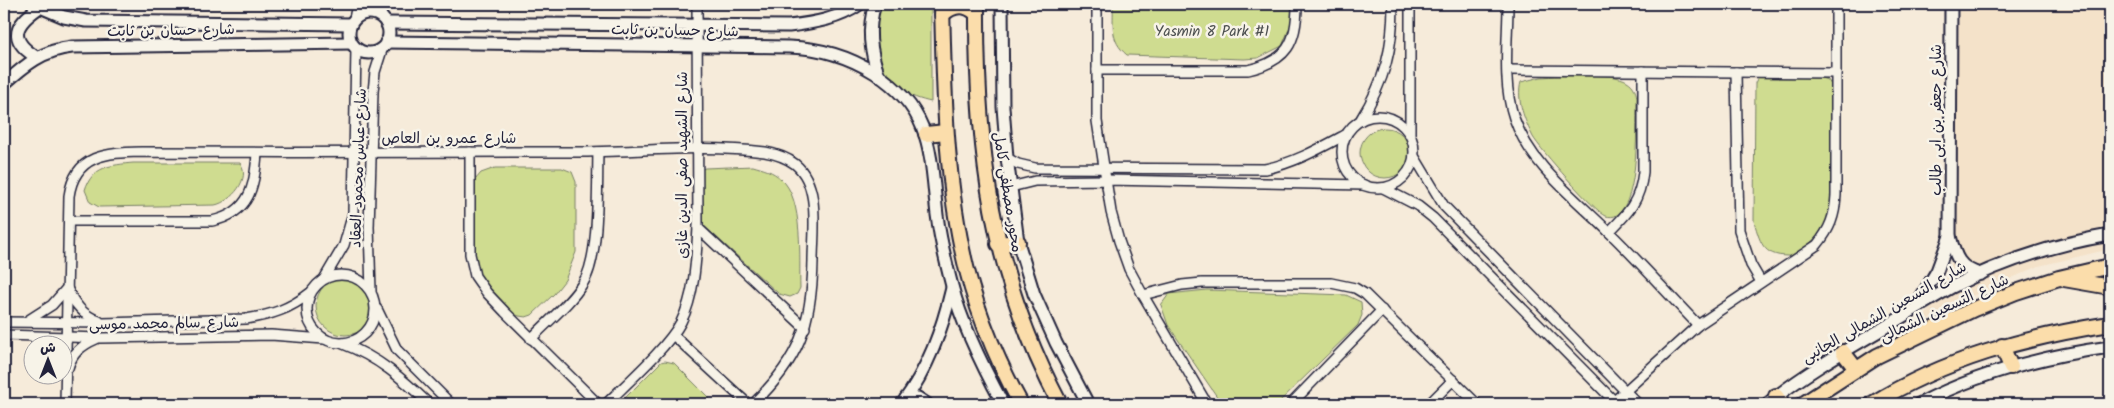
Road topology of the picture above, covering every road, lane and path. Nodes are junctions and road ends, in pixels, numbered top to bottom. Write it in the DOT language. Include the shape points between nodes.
graph roads {
  1 [pos="357,4"];
  2 [pos="378,4"];
  3 [pos="697,4"];
  4 [pos="860,4"];
  5 [pos="875,4"];
  6 [pos="1002,4"];
  7 [pos="1097,4"];
  8 [pos="1297,4"];
  9 [pos="1393,4"];
  10 [pos="1410,4"];
  11 [pos="1508,4"];
  12 [pos="1836,4"];
  13 [pos="1951,4"];
  14 [pos="36,6"];
  15 [pos="976,8"];
  16 [pos="942,10"];
  17 [pos="352,21"];
  18 [pos="385,21"];
  19 [pos="696,26"];
  20 [pos="696,44"];
  21 [pos="385,45"];
  22 [pos="353,46"];
  23 [pos="36,57"];
  24 [pos="1097,70"];
  25 [pos="1508,70"];
  26 [pos="1643,71"];
  27 [pos="1736,72"];
  28 [pos="1836,73"];
  29 [pos="878,76"];
  30 [pos="4,84"];
  31 [pos="1362,119"];
  32 [pos="946,132"];
  33 [pos="926,134"];
  34 [pos="1410,134"];
  35 [pos="1345,136"];
  36 [pos="696,148"];
  37 [pos="354,152"];
  38 [pos="372,152"];
  39 [pos="470,152"];
  40 [pos="598,152"];
  41 [pos="257,153"];
  42 [pos="1414,156"];
  43 [pos="1007,158"];
  44 [pos="1105,169"];
  45 [pos="1106,180"];
  46 [pos="1364,185"];
  47 [pos="1011,187"];
  48 [pos="1383,188"];
  49 [pos="69,222"];
  50 [pos="698,228"];
  51 [pos="1609,232"];
  52 [pos="2110,235"];
  53 [pos="1950,236"];
  54 [pos="1018,242"];
  55 [pos="998,244"];
  56 [pos="2110,266"];
  57 [pos="1980,274"];
  58 [pos="2059,278"];
  59 [pos="324,279"];
  60 [pos="1761,282"];
  61 [pos="2110,287"];
  62 [pos="67,288"];
  63 [pos="952,288"];
  64 [pos="371,291"];
  65 [pos="310,294"];
  66 [pos="1143,296"];
  67 [pos="376,304"];
  68 [pos="1382,310"];
  69 [pos="1913,310"];
  70 [pos="4,322"];
  71 [pos="24,322"];
  72 [pos="66,323"];
  73 [pos="103,323"];
  74 [pos="2110,324"];
  75 [pos="1698,325"];
  76 [pos="805,328"];
  77 [pos="672,335"];
  78 [pos="4,336"];
  79 [pos="22,336"];
  80 [pos="66,336"];
  81 [pos="72,338"];
  82 [pos="100,338"];
  83 [pos="324,339"];
  84 [pos="531,339"];
  85 [pos="343,343"];
  86 [pos="2002,346"];
  87 [pos="2110,347"];
  88 [pos="1843,352"];
  89 [pos="72,357"];
  90 [pos="2011,367"];
  91 [pos="1856,369"];
  92 [pos="1453,380"];
  93 [pos="64,386"];
  94 [pos="1625,391"];
  95 [pos="904,401"];
  96 [pos="1775,402"];
  97 [pos="1614,403"];
  98 [pos="65,404"];
  99 [pos="429,404"];
  100 [pos="450,404"];
  101 [pos="598,404"];
  102 [pos="606,404"];
  103 [pos="748,404"];
  104 [pos="753,404"];
  105 [pos="927,404"];
  106 [pos="1003,404"];
  107 [pos="1021,404"];
  108 [pos="1060,404"];
  109 [pos="1088,404"];
  110 [pos="1207,404"];
  111 [pos="1291,404"];
  112 [pos="1429,404"];
  113 [pos="1476,404"];
  114 [pos="1638,404"];
  115 [pos="1803,404"];
  116 [pos="1872,404"];
  117 [pos="1919,404"];
  1 -- 17 [label="street"];
  2 -- 18 [label="street"];
  3 -- 19 [label="street, شارع الشهيد صفى الدين غازى"];
  4 -- 19 [label="street, شارع حسان بن ثابت" via="820,22 789,26"];
  5 -- 29 [label="street" via="870,41"];
  6 -- 43 [label="street"];
  7 -- 24 [label="street"];
  8 -- 24 [label="street" via="1295,34 1287,48 1263,67 1248,70"];
  9 -- 31 [label="street" via="1393,31 1386,68"];
  10 -- 34 [label="street"];
  11 -- 25 [label="street"];
  12 -- 28 [label="street"];
  13 -- 53 [label="street, شارع جعفر بن ابى طالب"];
  14 -- 17 [label="street, شارع حسان بن ثابت" via="86,21"];
  14 -- 23 [label="street" via="18,27 23,49"];
  15 -- 16 [label="main road" via="959,6"];
  15 -- 55 [label="main road, محور مصطفى كامل" via="976,82 990,204"];
  16 -- 32 [label="main road"];
  17 -- 18 [label="street" via="368,12"];
  17 -- 22 [label="street" via="348,30"];
  18 -- 19 [label="street, شارع حسان بن ثابت"];
  18 -- 21 [label="street" via="389,29"];
  19 -- 20 [label="street, شارع الشهيد صفى الدين غازى"];
  20 -- 21 [label="street, شارع حسان بن ثابت"];
  20 -- 29 [label="street, شارع حسان بن ثابت" via="808,48 845,57"];
  20 -- 36 [label="street, شارع الشهيد صفى الدين غازى"];
  21 -- 22 [label="street" via="371,53"];
  21 -- 38 [label="street, شارع عباس محمود العقاد" via="374,81"];
  22 -- 23 [label="street, شارع حسان بن ثابت" via="72,47 58,48"];
  22 -- 37 [label="street, شارع عباس محمود العقاد"];
  23 -- 30 [label="street, شارع حسان بن ثابت"];
  24 -- 44 [label="street" via="1097,121"];
  25 -- 26 [label="street"];
  25 -- 51 [label="street" via="1513,116 1534,158"];
  26 -- 27 [label="street"];
  26 -- 51 [label="street" via="1641,187 1628,214"];
  27 -- 28 [label="street"];
  27 -- 60 [label="street" via="1739,230 1751,265"];
  28 -- 60 [label="street" via="1835,213 1828,231 1817,245"];
  29 -- 33 [label="street, شارع حسان بن ثابت" via="895,86 908,100"];
  31 -- 34 [label="street" via="1388,117 1403,125"];
  31 -- 35 [label="street"];
  32 -- 33 [label="main road"];
  32 -- 107 [label="main road" via="955,212 970,279 990,336"];
  33 -- 63 [label="street, شارع حسان بن ثابت" via="937,217"];
  34 -- 42 [label="street"];
  35 -- 44 [label="street" via="1291,162 1265,168"];
  35 -- 46 [label="street" via="1344,164 1355,180"];
  36 -- 40 [label="street, شارع عمرو بن العاص"];
  36 -- 50 [label="street, شارع الشهيد صفى الدين غازى"];
  36 -- 76 [label="street, شارع عمرو بن العاص" via="773,154 794,163 803,172 809,186 813,220 813,275"];
  37 -- 38 [label="street, شارع عمرو بن العاص"];
  37 -- 41 [label="street, شارع عمرو بن العاص"];
  37 -- 59 [label="street, شارع عباس محمود العقاد" via="351,224 344,245"];
  38 -- 39 [label="street, شارع عمرو بن العاص"];
  38 -- 64 [label="street, شارع عباس محمود العقاد"];
  39 -- 40 [label="street, شارع عمرو بن العاص"];
  39 -- 84 [label="street" via="472,268 487,294"];
  40 -- 84 [label="street" via="591,267 578,290"];
  41 -- 49 [label="street" via="256,179 247,200 222,219"];
  41 -- 49 [label="street, شارع عمرو بن العاص" via="102,155 87,162 71,182"];
  42 -- 48 [label="street" via="1404,178"];
  42 -- 94 [label="street" via="1444,206"];
  43 -- 44 [label="street" via="1035,168"];
  43 -- 47 [label="street"];
  44 -- 45 [label="street"];
  45 -- 46 [label="street"];
  45 -- 47 [label="street" via="1035,181"];
  45 -- 66 [label="street" via="1118,241"];
  46 -- 48 [label="street"];
  47 -- 54 [label="street"];
  48 -- 97 [label="street" via="1434,218"];
  49 -- 62 [label="street, شارع عمرو بن العاص"];
  50 -- 76 [label="street"];
  50 -- 77 [label="street, شارع الشهيد صفى الدين غازى" via="688,299 681,321"];
  51 -- 75 [label="street"];
  52 -- 57 [label="street, شارع التسعين الشمالى الجانبى" via="2056,247"];
  53 -- 57 [label="street, شارع جعفر بن ابى طالب" via="1957,260"];
  53 -- 69 [label="street, شارع جعفر بن ابى طالب" via="1937,272"];
  54 -- 55 [label="main road"];
  54 -- 109 [label="street" via="1034,294"];
  55 -- 108 [label="main road, محور مصطفى كامل" via="1025,328"];
  56 -- 58 [label="main road, شارع التسعين الشمالى"];
  57 -- 69 [label="street, شارع التسعين الشمالى الجانبى"];
  58 -- 61 [label="main road"];
  58 -- 91 [label="main road, شارع التسعين الشمالى" via="1974,309"];
  59 -- 64 [label="street" via="350,275"];
  59 -- 65 [label="street"];
  60 -- 75 [label="street"];
  62 -- 71 [label="street" via="52,305"];
  62 -- 72 [label="street, شارع عمرو بن العاص"];
  62 -- 73 [label="street" via="81,310"];
  63 -- 95 [label="street" via="936,345"];
  63 -- 106 [label="street, شارع حسان بن ثابت" via="973,342"];
  64 -- 67 [label="street"];
  65 -- 73 [label="street, شارع سالم محمد موسى" via="283,310 246,319"];
  65 -- 83 [label="street" via="308,319"];
  66 -- 68 [label="street" via="1202,283 1332,283 1355,288"];
  66 -- 110 [label="street"];
  67 -- 85 [label="street" via="375,316 364,335"];
  67 -- 100 [label="street" via="381,321 397,350"];
  68 -- 92 [label="street"];
  68 -- 111 [label="street"];
  69 -- 88 [label="street, شارع التسعين الشمالى الجانبى"];
  70 -- 71 [label="street, شارع سالم محمد موسى"];
  71 -- 72 [label="street, شارع سالم محمد موسى"];
  72 -- 73 [label="street, شارع سالم محمد موسى"];
  72 -- 80 [label="street, شارع عمرو بن العاص"];
  74 -- 86 [label="main road"];
  75 -- 94 [label="street"];
  76 -- 104 [label="street, شارع عمرو بن العاص" via="784,370"];
  77 -- 102 [label="street, شارع الشهيد صفى الدين غازى"];
  77 -- 103 [label="street"];
  78 -- 79 [label="street, شارع سالم محمد موسى"];
  81 -- 82 [label="street, شارع سالم محمد موسى"];
  82 -- 83 [label="street, شارع سالم محمد موسى" via="271,335"];
  82 -- 89 [label="street" via="80,347"];
  83 -- 85 [label="street"];
  84 -- 101 [label="street"];
  85 -- 99 [label="street" via="383,363"];
  86 -- 90 [label="main road"];
  86 -- 116 [label="main road" via="1944,367"];
  87 -- 90 [label="street"];
  88 -- 91 [label="main road"];
  88 -- 96 [label="street, شارع التسعين الشمالى الجانبى" via="1809,372"];
  90 -- 117 [label="street"];
  91 -- 115 [label="main road, شارع التسعين الشمالى"];
  92 -- 112 [label="street"];
  92 -- 113 [label="street"];
  93 -- 98 [label="street, شارع عمرو بن العاص"];
  94 -- 97 [label="street"];
  94 -- 114 [label="street"];
  95 -- 105 [label="street" via="918,398"];
}
